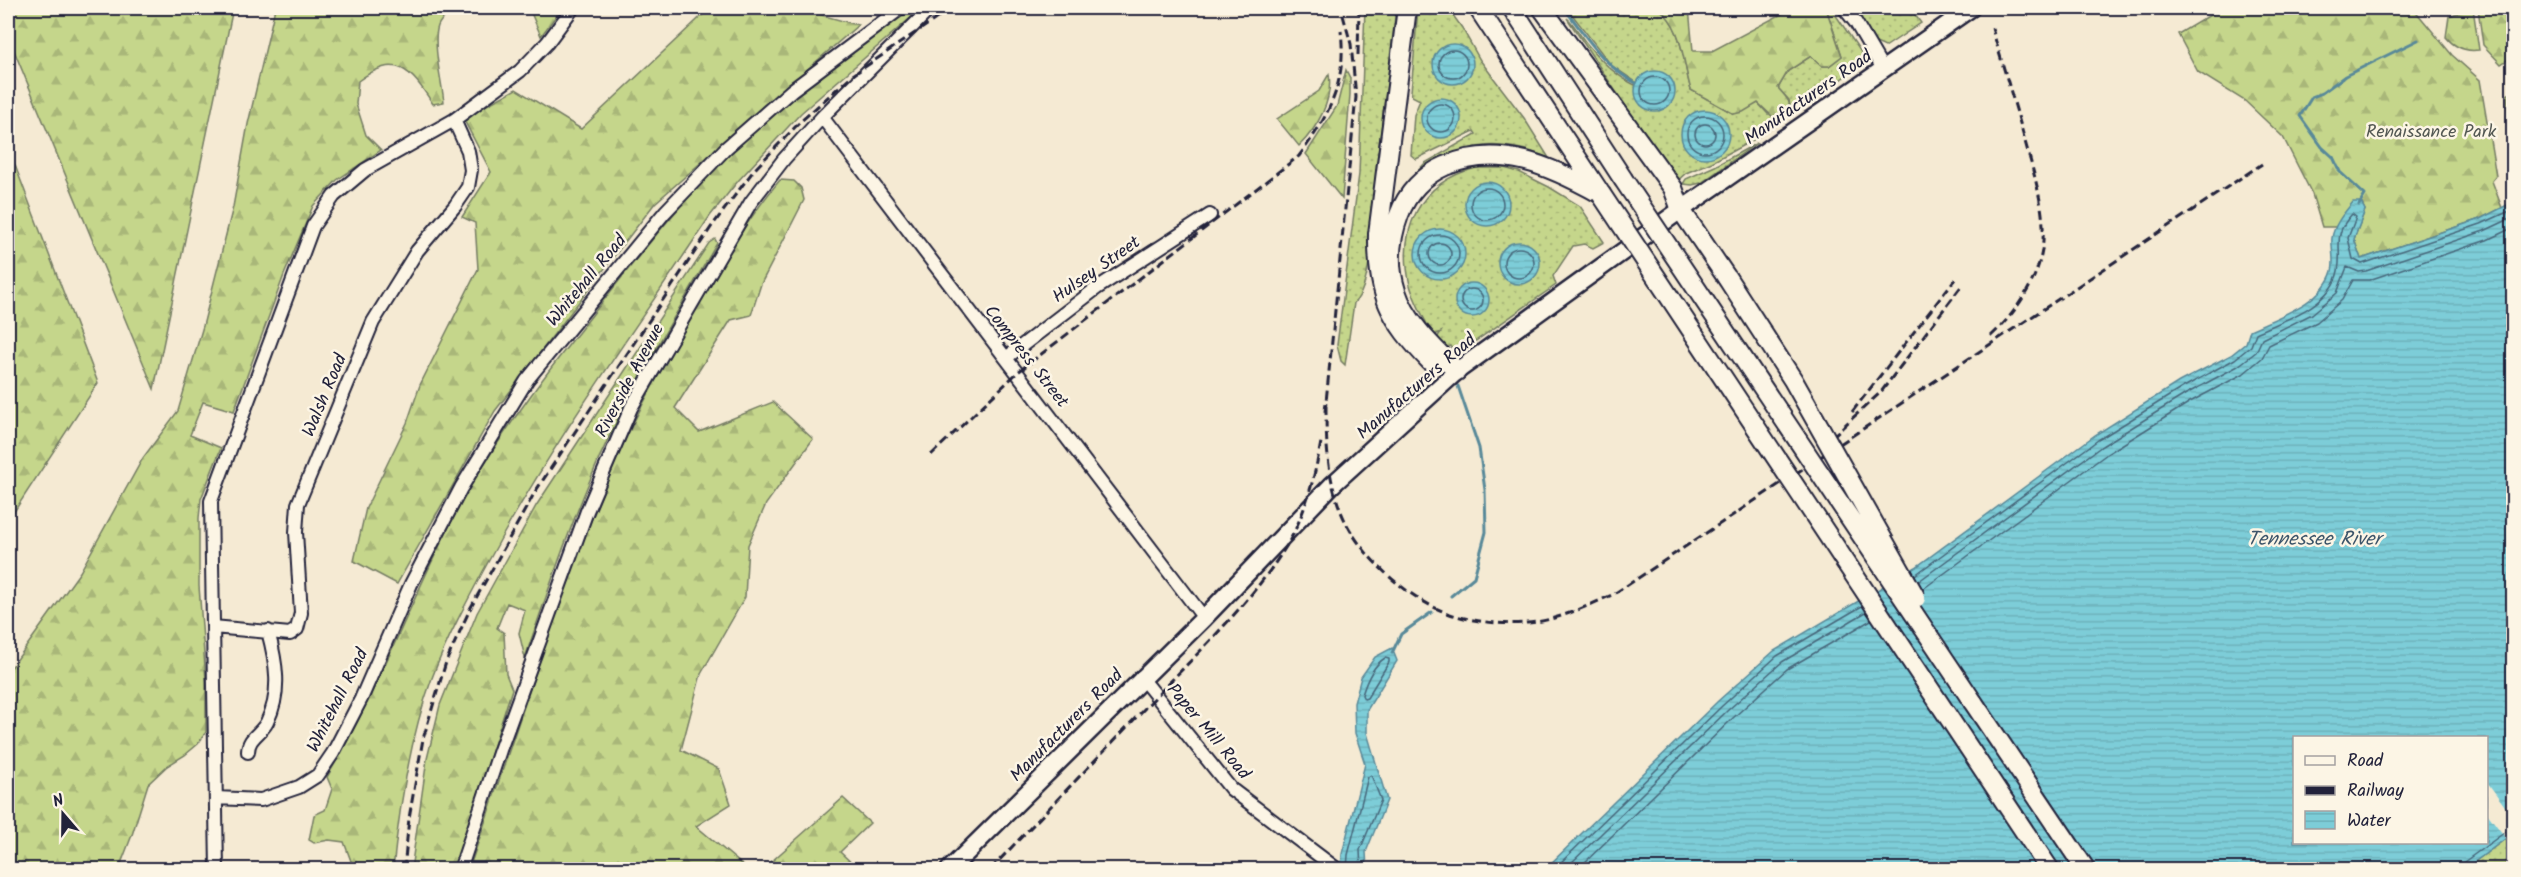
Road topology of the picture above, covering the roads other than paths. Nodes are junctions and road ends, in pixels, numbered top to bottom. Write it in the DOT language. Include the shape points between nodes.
graph roads {
  1 [pos="573,8"];
  2 [pos="901,8"];
  3 [pos="931,8"];
  4 [pos="1407,8"];
  5 [pos="1478,8"];
  6 [pos="1512,8"];
  7 [pos="1542,8"];
  8 [pos="1835,8"];
  9 [pos="1844,8"];
  10 [pos="1971,8"];
  11 [pos="1863,37"];
  12 [pos="1883,69"];
  13 [pos="822,117"];
  14 [pos="454,120"];
  15 [pos="1601,194"];
  16 [pos="1681,210"];
  17 [pos="1210,215"];
  18 [pos="1006,358"];
  19 [pos="1452,375"];
  20 [pos="1204,618"];
  21 [pos="213,627"];
  22 [pos="268,630"];
  23 [pos="1141,677"];
  24 [pos="1973,702"];
  25 [pos="248,752"];
  26 [pos="216,798"];
  27 [pos="217,870"];
  28 [pos="460,870"];
  29 [pos="950,870"];
  30 [pos="1338,870"];
  31 [pos="2050,870"];
  32 [pos="2086,870"];
  1 -- 14 [label="street" via="520,71"];
  2 -- 26 [label="street, Whitehall Road" via="792,90 726,148 665,212 527,380 461,488 411,584 361,699 318,775 299,787 261,800"];
  3 -- 13 [label="street, Riverside Avenue"];
  4 -- 19 [label="highway" via="1378,234 1377,269 1392,313 1410,341"];
  5 -- 15 [label="highway"];
  6 -- 24 [label="highway, bridge"];
  7 -- 16 [label="highway" via="1672,189"];
  8 -- 11 [label="street" via="1849,27"];
  9 -- 11 [label="street"];
  10 -- 12 [label="main road, Manufacturers Road"];
  11 -- 12 [label="street"];
  12 -- 16 [label="main road, Manufacturers Road"];
  13 -- 18 [label="street, Compress Street"];
  13 -- 28 [label="street, Riverside Avenue" via="751,202 631,408 583,522"];
  14 -- 21 [label="street" via="365,170 334,196 313,226 211,501"];
  14 -- 22 [label="street, Walsh Road" via="468,151 468,187 417,251 373,322 298,504 301,614 297,629 290,634"];
  15 -- 19 [label="highway" via="1528,161 1482,155 1470,156 1429,174 1410,194 1392,243 1396,293"];
  15 -- 31 [label="highway, bridge"];
  16 -- 19 [label="main road, Manufacturers Road"];
  16 -- 24 [label="highway, bridge" via="1793,380"];
  17 -- 18 [label="street, Hulsey Street" via="1097,288"];
  18 -- 20 [label="street, Compress Street"];
  19 -- 20 [label="main road, Manufacturers Road" via="1332,485"];
  20 -- 23 [label="main road, Manufacturers Road"];
  21 -- 22 [label="street, Walsh Road"];
  21 -- 26 [label="street"];
  22 -- 25 [label="street" via="277,688 267,723 250,741"];
  23 -- 29 [label="main road, Manufacturers Road"];
  23 -- 30 [label="street, Paper Mill Road" via="1231,789"];
  24 -- 32 [label="highway"];
  26 -- 27 [label="street"];
}
